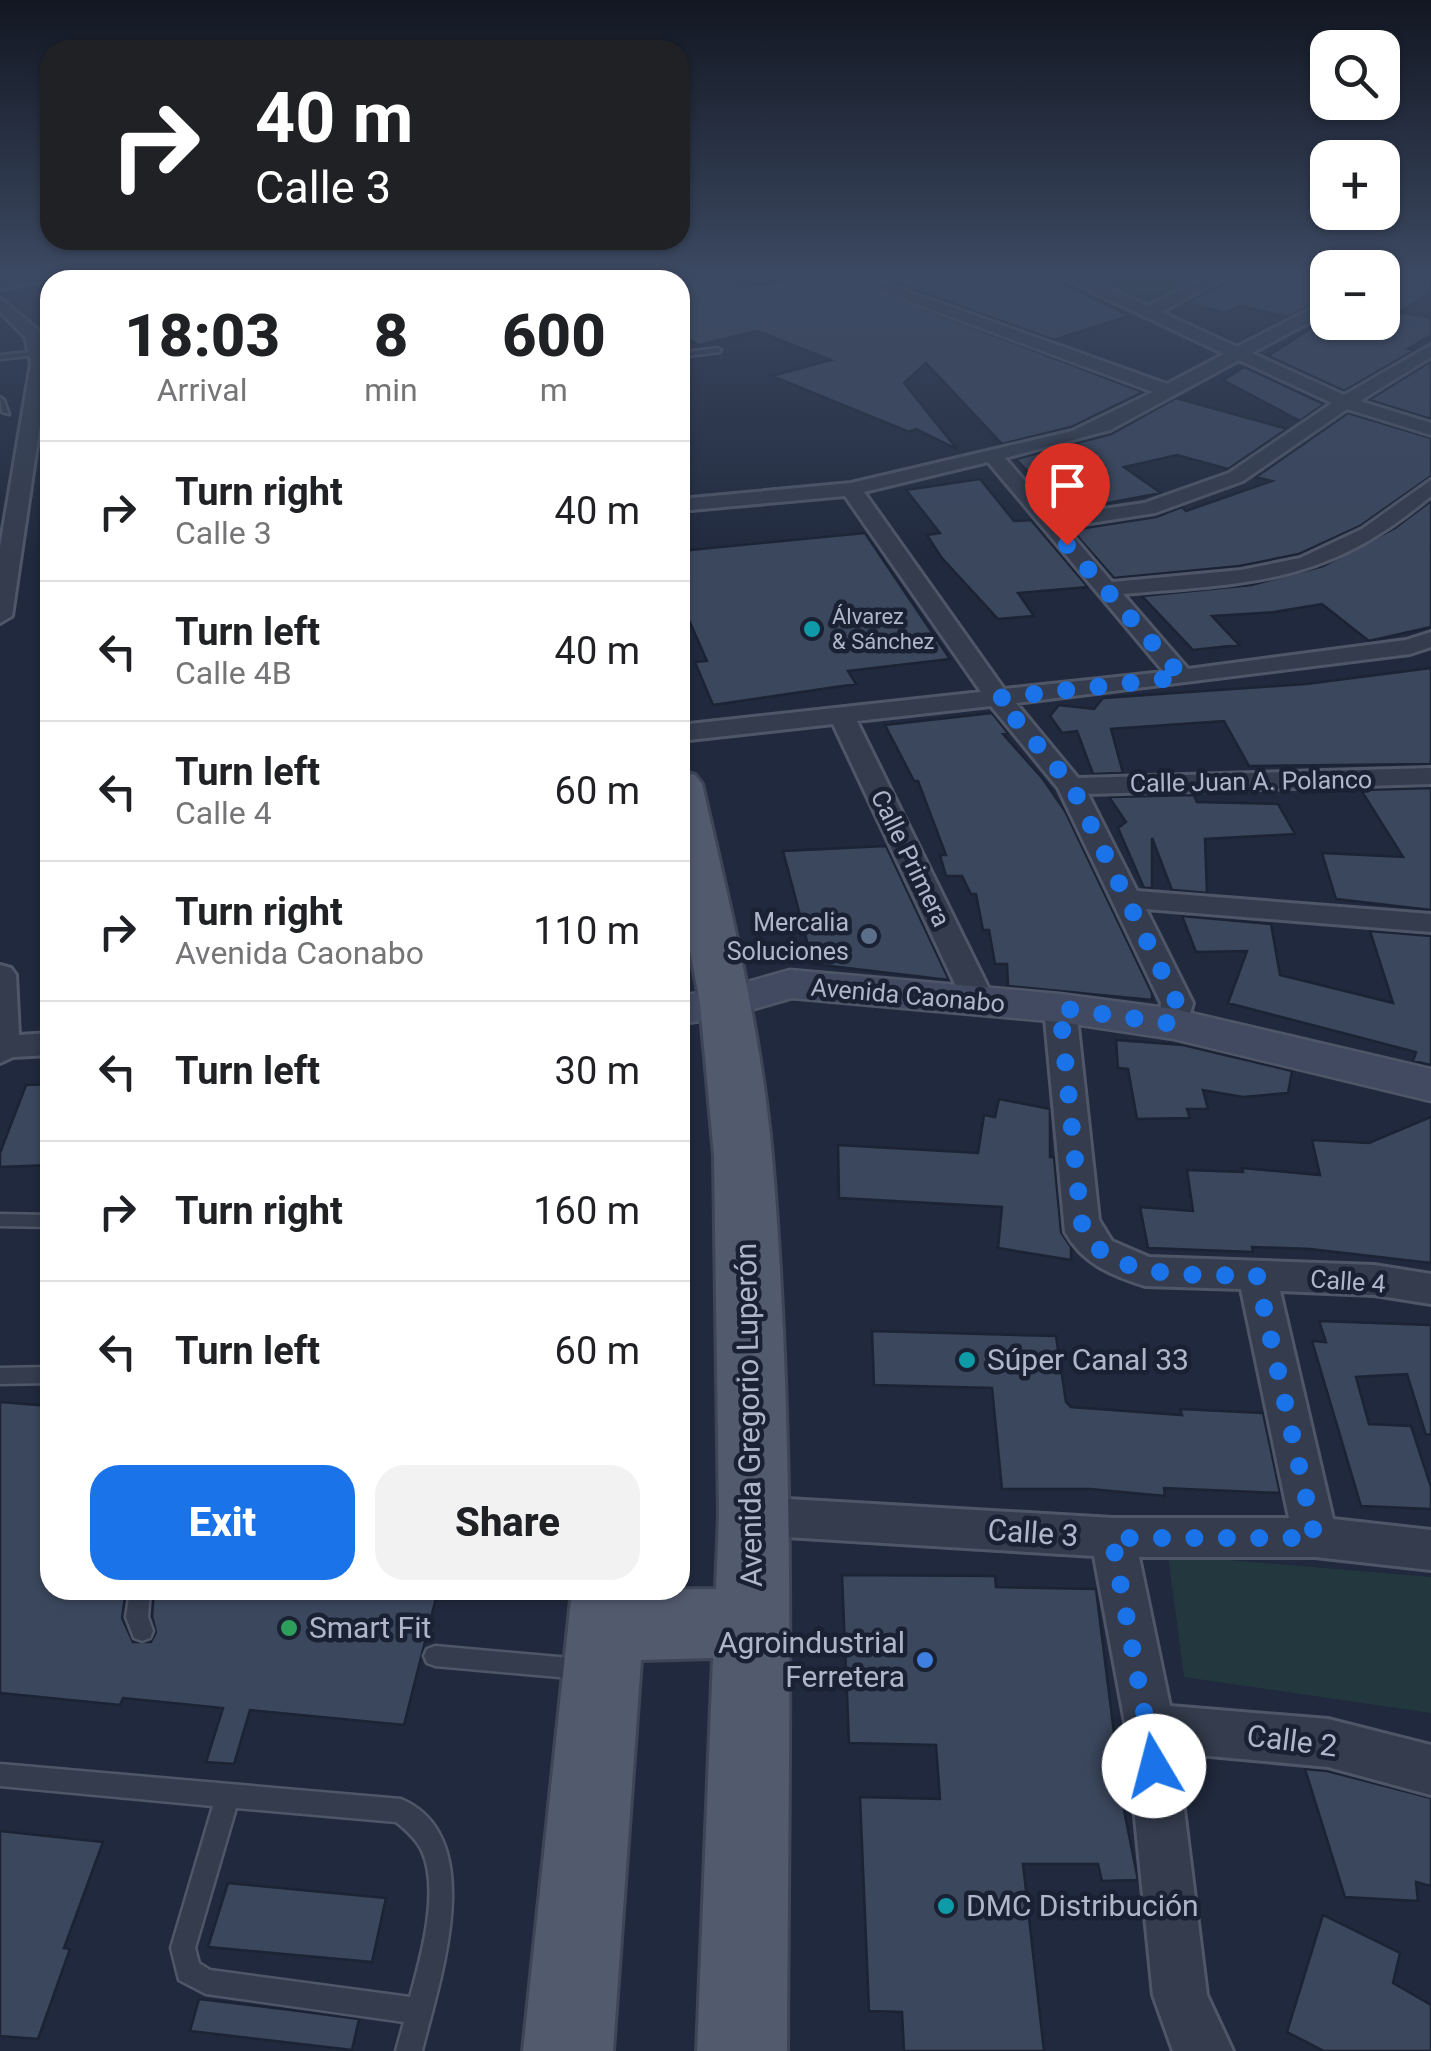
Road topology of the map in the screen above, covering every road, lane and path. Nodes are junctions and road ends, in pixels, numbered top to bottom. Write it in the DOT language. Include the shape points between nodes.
graph roads {
  1 [pos="36,369"];
  2 [pos="1106,369"];
  3 [pos="1211,369"];
  4 [pos="1275,369"];
  5 [pos="1400,369"];
  6 [pos="1168,391"];
  7 [pos="0,400"];
  8 [pos="1345,402"];
  9 [pos="6,412"];
  10 [pos="1431,428"];
  11 [pos="993,456"];
  12 [pos="1431,486"];
  13 [pos="851,489"];
  14 [pos="690,504"];
  15 [pos="1048,523"];
  16 [pos="1105,588"];
  17 [pos="0,616"];
  18 [pos="1424,648"];
  19 [pos="1182,677"];
  20 [pos="998,698"];
  21 [pos="842,716"];
  22 [pos="690,732"];
  23 [pos="1431,776"];
  24 [pos="1072,786"];
  25 [pos="690,881"];
  26 [pos="1129,899"];
  27 [pos="1431,922"];
  28 [pos="0,975"];
  29 [pos="979,1001"];
  30 [pos="703,1006"];
  31 [pos="1060,1008"];
  32 [pos="1174,1024"];
  33 [pos="40,1045"];
  34 [pos="2,1050"];
  35 [pos="1431,1085"];
  36 [pos="0,1220"];
  37 [pos="40,1221"];
  38 [pos="1257,1276"];
  39 [pos="1431,1289"];
  40 [pos="40,1375"];
  41 [pos="0,1376"];
  42 [pos="754,1516"];
  43 [pos="1112,1538"];
  44 [pos="1315,1538"];
  45 [pos="1431,1550"];
  46 [pos="139,1600"];
  47 [pos="752,1622"];
  48 [pos="606,1629"];
  49 [pos="142,1631"];
  50 [pos="436,1656"];
  51 [pos="1150,1728"];
  52 [pos="1431,1770"];
  53 [pos="0,1775"];
  54 [pos="228,1794"];
  55 [pos="418,2011"];
  56 [pos="408,2051"];
  57 [pos="568,2051"];
  58 [pos="742,2051"];
  59 [pos="1205,2051"];
  1 -- 17 [label="street"];
  2 -- 6 [label="street"];
  3 -- 6 [label="street"];
  4 -- 8 [label="street"];
  5 -- 8 [label="street"];
  6 -- 11 [label="street" via="1103,426"];
  7 -- 9 [label="lane"];
  8 -- 10 [label="street"];
  8 -- 15 [label="street" via="1263,460 1209,488 1148,509"];
  11 -- 13 [label="street"];
  11 -- 15 [label="street"];
  12 -- 16 [label="street" via="1368,535 1307,564 1266,574"];
  13 -- 14 [label="street"];
  13 -- 20 [label="street"];
  15 -- 16 [label="street"];
  16 -- 19 [label="street"];
  18 -- 19 [label="street"];
  19 -- 20 [label="street"];
  20 -- 21 [label="street"];
  20 -- 24 [label="street"];
  21 -- 22 [label="street"];
  21 -- 29 [label="street, Calle Primera"];
  23 -- 24 [label="street, Calle Juan A. Polanco"];
  24 -- 26 [label="street"];
  25 -- 30 [label="main road, Avenida Gregorio Luperón"];
  26 -- 27 [label="street"];
  26 -- 32 [label="street" via="1177,1003"];
  28 -- 34 [label="street"];
  29 -- 30 [label="street, Avenida Caonabo" via="790,984"];
  29 -- 31 [label="street, Avenida Caonabo"];
  30 -- 42 [label="main road, Avenida Gregorio Luperón" via="743,1156"];
  31 -- 32 [label="street, Avenida Caonabo"];
  31 -- 38 [label="street, Calle 4" via="1081,1220 1090,1242 1112,1259 1145,1270"];
  32 -- 35 [label="street, Avenida Caonabo"];
  33 -- 34 [label="street"];
  36 -- 37 [label="lane"];
  38 -- 39 [label="street, Calle 4"];
  38 -- 44 [label="street"];
  40 -- 41 [label="lane"];
  42 -- 43 [label="street, Calle 3"];
  42 -- 47 [label="main road, Avenida Gregorio Luperón"];
  43 -- 44 [label="street, Calle 3"];
  43 -- 51 [label="street"];
  44 -- 45 [label="street, Calle 3"];
  46 -- 49 [label="lane"];
  47 -- 48 [label="main road"];
  47 -- 58 [label="main road, Avenida Gregorio Luperón"];
  48 -- 50 [label="lane"];
  48 -- 57 [label="main road"];
  51 -- 52 [label="street, Calle 2" via="1310,1740"];
  51 -- 59 [label="street" via="1180,1994"];
  53 -- 54 [label="lane"];
  54 -- 55 [label="lane" via="402,1812 421,1828 442,1878"];
  54 -- 55 [label="lane" via="183,1948 188,1971 206,1982"];
  55 -- 56 [label="lane"];
}
